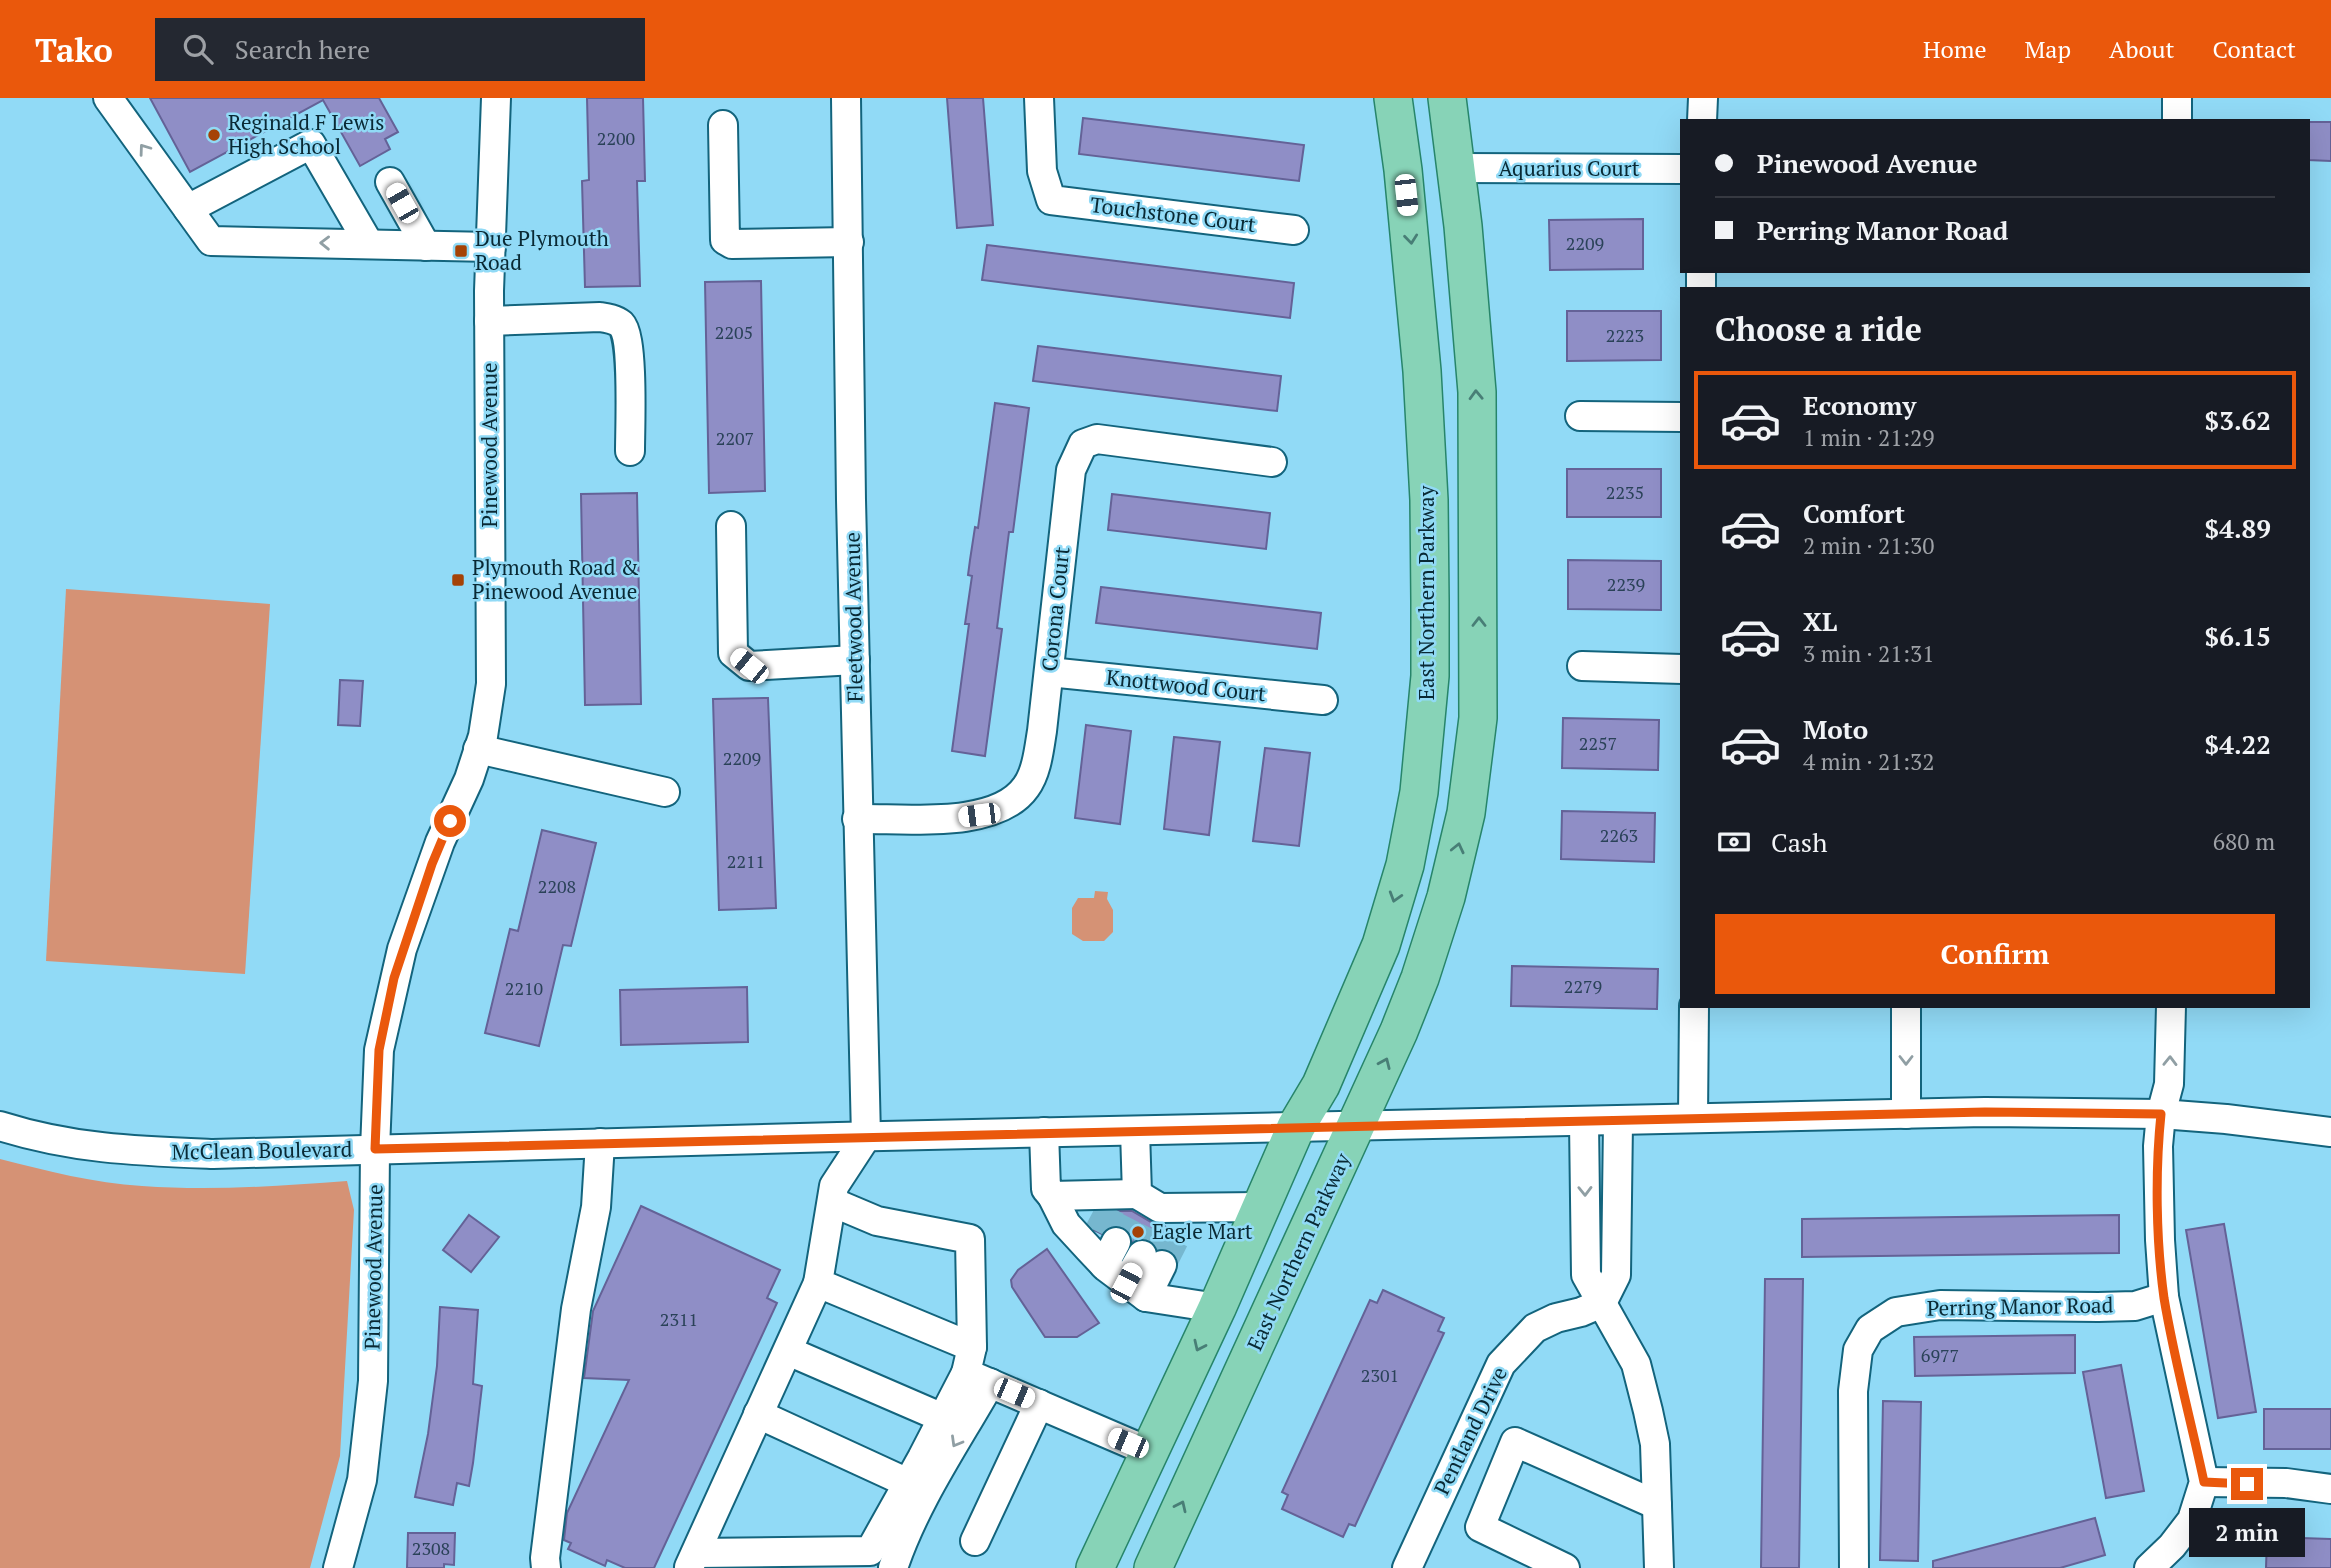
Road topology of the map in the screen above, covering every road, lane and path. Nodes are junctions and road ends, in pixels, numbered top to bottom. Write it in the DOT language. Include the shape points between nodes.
graph roads {
  1 [pos="108,98"];
  2 [pos="496,98"];
  3 [pos="846,98"];
  4 [pos="1039,98"];
  5 [pos="1392,98"];
  6 [pos="1447,98"];
  7 [pos="1703,98"];
  8 [pos="2177,98"];
  9 [pos="1702,119"];
  10 [pos="2177,119"];
  11 [pos="723,125"];
  12 [pos="1457,168"];
  13 [pos="1680,169"];
  14 [pos="390,182"];
  15 [pos="188,209"];
  16 [pos="1294,230"];
  17 [pos="849,242"];
  18 [pos="369,244"];
  19 [pos="426,246"];
  20 [pos="491,247"];
  21 [pos="489,321"];
  22 [pos="1580,416"];
  23 [pos="1680,417"];
  24 [pos="630,451"];
  25 [pos="1272,462"];
  26 [pos="731,526"];
  27 [pos="855,660"];
  28 [pos="1582,666"];
  29 [pos="1680,668"];
  30 [pos="1049,672"];
  31 [pos="1323,700"];
  32 [pos="478,749"];
  33 [pos="665,792"];
  34 [pos="857,819"];
  35 [pos="1694,1008"];
  36 [pos="1906,1008"];
  37 [pos="2171,1008"];
  38 [pos="1906,1114"];
  39 [pos="2161,1114"];
  40 [pos="1693,1118"];
  41 [pos="1584,1122"];
  42 [pos="1618,1122"];
  43 [pos="1358,1125"];
  44 [pos="0,1126"];
  45 [pos="1296,1127"];
  46 [pos="1135,1130"];
  47 [pos="1044,1132"];
  48 [pos="2331,1132"];
  49 [pos="866,1137"];
  50 [pos="600,1143"];
  51 [pos="375,1149"];
  52 [pos="1052,1196"];
  53 [pos="1128,1199"];
  54 [pos="832,1202"];
  55 [pos="1261,1207"];
  56 [pos="1152,1260"];
  57 [pos="818,1283"];
  58 [pos="1136,1290"];
  59 [pos="2164,1297"];
  60 [pos="1602,1303"];
  61 [pos="1217,1308"];
  62 [pos="788,1351"];
  63 [pos="976,1367"];
  64 [pos="1039,1404"];
  65 [pos="758,1414"];
  66 [pos="943,1418"];
  67 [pos="1150,1452"];
  68 [pos="2204,1482"];
  69 [pos="908,1483"];
  70 [pos="2331,1489"];
  71 [pos="1657,1505"];
  72 [pos="975,1541"];
  73 [pos="692,1561"];
  74 [pos="338,1568"];
  75 [pos="546,1568"];
  76 [pos="893,1568"];
  77 [pos="1095,1568"];
  78 [pos="1153,1568"];
  79 [pos="1407,1568"];
  80 [pos="1565,1568"];
  81 [pos="1660,1568"];
  82 [pos="1854,1568"];
  83 [pos="2149,1568"];
  15 -- 1 [label="street, one-way"];
  2 -- 20 [label="street, Pinewood Avenue"];
  3 -- 17 [label="street, Fleetwood Avenue"];
  4 -- 16 [label="street, Touchstone Court" via="1042,171 1051,200"];
  5 -- 45 [label="main road, East Northern Parkway, one-way" via="1409,220 1422,371 1430,676 1419,792 1405,865 1381,945 1321,1085"];
  6 -- 12 [label="main road, East Northern Parkway"];
  7 -- 9 [label="street"];
  8 -- 10 [label="street"];
  11 -- 17 [label="street" via="725,240 732,244"];
  12 -- 13 [label="street, Aquarius Court"];
  43 -- 12 [label="main road, East Northern Parkway, one-way" via="1420,978 1446,897 1466,813 1478,718 1477,392"];
  14 -- 19 [label="street"];
  18 -- 15 [label="street, one-way" via="211,241"];
  15 -- 18 [label="street" via="311,144"];
  17 -- 27 [label="street, Fleetwood Avenue"];
  18 -- 19 [label="street"];
  19 -- 20 [label="street"];
  20 -- 21 [label="street, Pinewood Avenue"];
  21 -- 24 [label="street" via="600,317 623,326 629,343"];
  21 -- 32 [label="street, Pinewood Avenue" via="491,684"];
  22 -- 23 [label="street"];
  25 -- 30 [label="street, Corona Court" via="1097,439 1083,444 1071,470"];
  26 -- 27 [label="street" via="733,653 749,666"];
  27 -- 34 [label="street, Fleetwood Avenue"];
  28 -- 29 [label="street"];
  30 -- 31 [label="street, Knottwood Court"];
  30 -- 34 [label="street, Corona Court" via="1038,755 1028,786 1016,800 979,815"];
  32 -- 33 [label="street"];
  32 -- 51 [label="street, Pinewood Avenue" via="440,842 394,978 379,1050"];
  34 -- 49 [label="street, Fleetwood Avenue"];
  35 -- 40 [label="street"];
  36 -- 38 [label="street, one-way"];
  39 -- 37 [label="street, one-way" via="2169,1084"];
  38 -- 39 [label="street, McClean Boulevard"];
  38 -- 40 [label="street, McClean Boulevard"];
  39 -- 48 [label="street, McClean Boulevard"];
  39 -- 59 [label="street" via="2158,1193"];
  40 -- 42 [label="street, McClean Boulevard"];
  41 -- 42 [label="street, McClean Boulevard"];
  41 -- 43 [label="street, McClean Boulevard"];
  41 -- 60 [label="street, one-way" via="1587,1275"];
  42 -- 60 [label="street" via="1616,1275"];
  43 -- 45 [label="street, McClean Boulevard"];
  78 -- 43 [label="main road, East Northern Parkway, one-way"];
  44 -- 51 [label="street, McClean Boulevard" via="37,1138 116,1151 213,1154"];
  45 -- 46 [label="street, McClean Boulevard"];
  45 -- 55 [label="main road, East Northern Parkway"];
  46 -- 47 [label="street, McClean Boulevard"];
  46 -- 53 [label="street"];
  47 -- 49 [label="street, McClean Boulevard"];
  47 -- 52 [label="street" via="1046,1189"];
  49 -- 50 [label="street, McClean Boulevard"];
  49 -- 54 [label="street" via="834,1186"];
  50 -- 51 [label="street, McClean Boulevard"];
  50 -- 75 [label="street" via="596,1207 576,1309"];
  51 -- 74 [label="street, Pinewood Avenue" via="373,1381 362,1480"];
  52 -- 53 [label="street"];
  52 -- 58 [label="street" via="1066,1224 1102,1247"];
  53 -- 55 [label="street" via="1160,1208 1173,1218"];
  54 -- 57 [label="street"];
  54 -- 63 [label="street" via="877,1221 970,1239"];
  55 -- 61 [label="main road, East Northern Parkway"];
  56 -- 58 [label="street"];
  57 -- 62 [label="street"];
  57 -- 63 [label="street"];
  58 -- 61 [label="street"];
  59 -- 68 [label="street"];
  59 -- 82 [label="street, Perring Manor Road" via="2135,1306 1940,1305 1896,1312 1870,1329 1858,1350 1853,1391"];
  60 -- 71 [label="street" via="1636,1364 1655,1444"];
  60 -- 79 [label="street, Pentland Drive" via="1535,1328 1501,1364"];
  61 -- 67 [label="main road, East Northern Parkway, one-way"];
  62 -- 65 [label="street"];
  62 -- 66 [label="street"];
  63 -- 64 [label="street"];
  63 -- 66 [label="street"];
  63 -- 76 [label="street, one-way"];
  64 -- 67 [label="street"];
  64 -- 72 [label="street"];
  65 -- 69 [label="street"];
  65 -- 73 [label="street"];
  66 -- 69 [label="street"];
  67 -- 77 [label="main road, East Northern Parkway"];
  68 -- 70 [label="street" via="2286,1483"];
  68 -- 83 [label="street" via="2192,1520"];
  69 -- 73 [label="street" via="870,1551"];
  71 -- 80 [label="street" via="1515,1442 1480,1527"];
  71 -- 81 [label="street"];
}
